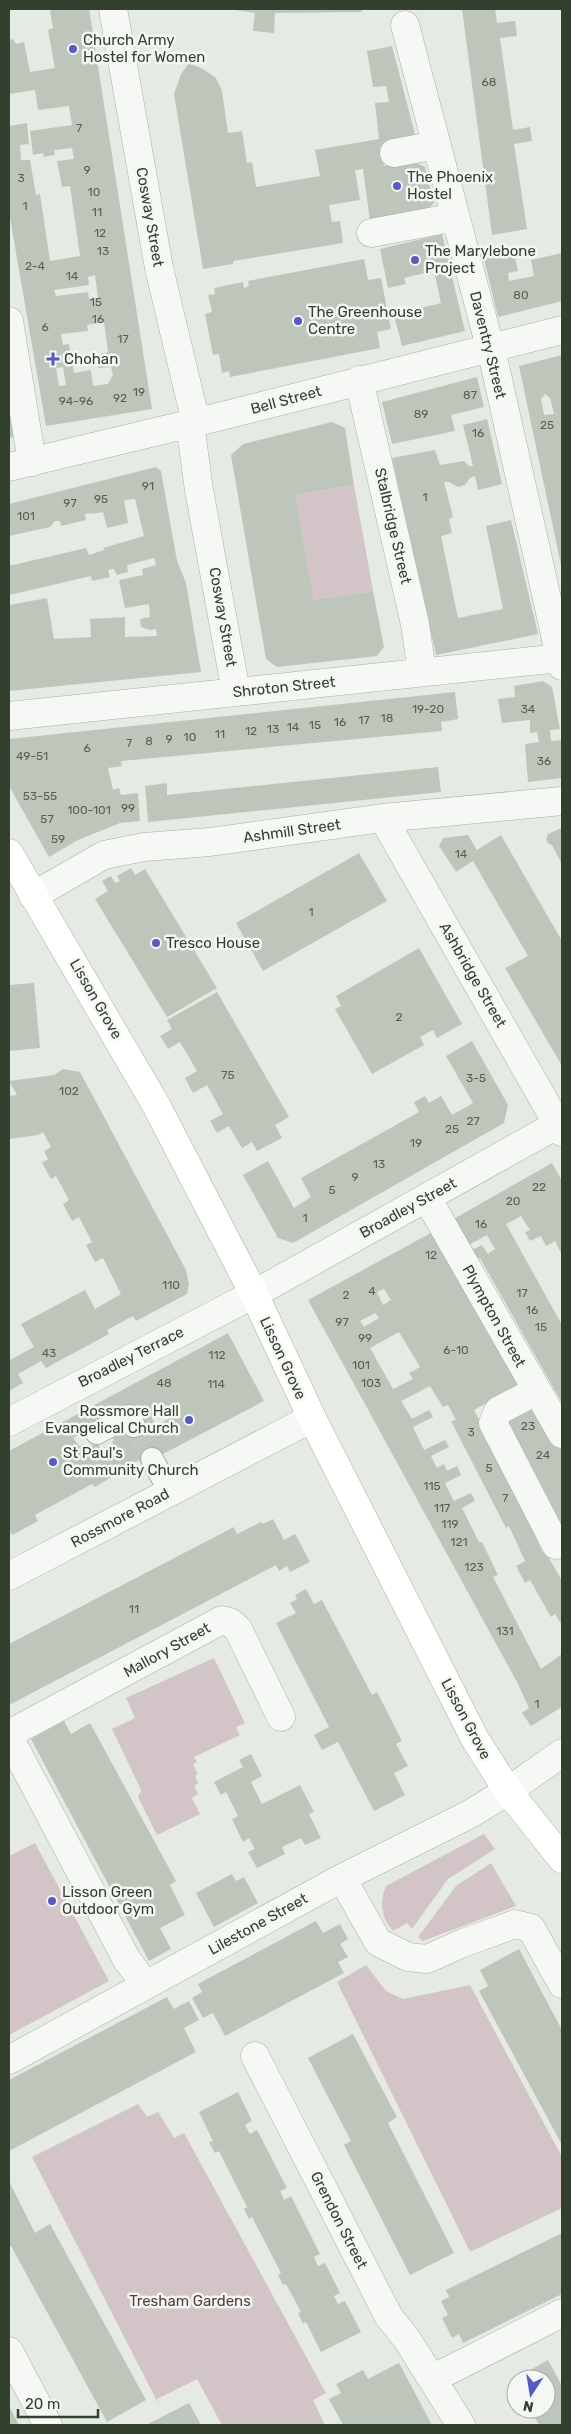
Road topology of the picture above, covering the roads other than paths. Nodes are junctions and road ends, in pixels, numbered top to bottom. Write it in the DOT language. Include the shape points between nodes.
graph roads {
  1 [pos="113,9"];
  2 [pos="405,25"];
  3 [pos="437,145"];
  4 [pos="394,153"];
  5 [pos="456,217"];
  6 [pos="371,233"];
  7 [pos="9,320"];
  8 [pos="562,330"];
  9 [pos="490,348"];
  10 [pos="359,380"];
  11 [pos="193,423"];
  12 [pos="20,465"];
  13 [pos="561,662"];
  14 [pos="422,672"];
  15 [pos="236,692"];
  16 [pos="9,716"];
  17 [pos="562,801"];
  18 [pos="383,818"];
  19 [pos="9,853"];
  20 [pos="33,896"];
  21 [pos="561,1126"];
  22 [pos="427,1198"];
  23 [pos="254,1294"];
  24 [pos="536,1391"];
  25 [pos="312,1418"];
  26 [pos="9,1422"];
  27 [pos="134,1426"];
  28 [pos="97,1433"];
  29 [pos="562,1434"];
  30 [pos="152,1459"];
  31 [pos="170,1492"];
  32 [pos="556,1545"];
  33 [pos="9,1576"];
  34 [pos="281,1717"];
  35 [pos="9,1735"];
  36 [pos="562,1752"];
  37 [pos="508,1791"];
  38 [pos="562,1859"];
  39 [pos="342,1878"];
  40 [pos="562,1984"];
  41 [pos="146,1985"];
  42 [pos="254,2056"];
  43 [pos="9,2060"];
  44 [pos="562,2313"];
  45 [pos="9,2351"];
  46 [pos="432,2379"];
  47 [pos="48,2425"];
  48 [pos="461,2425"];
  1 -- 11 [label="street, Cosway Street" via="159,268"];
  2 -- 3 [label="street, Daventry Street"];
  3 -- 4 [label="street"];
  3 -- 5 [label="street, Daventry Street"];
  5 -- 6 [label="street"];
  5 -- 9 [label="street, Daventry Street"];
  7 -- 12 [label="street"];
  8 -- 9 [label="street, Bell Street"];
  9 -- 10 [label="street, Bell Street"];
  9 -- 13 [label="street, Daventry Street"];
  10 -- 11 [label="street, Bell Street"];
  10 -- 14 [label="street, Stalbridge Street" via="415,624"];
  11 -- 12 [label="street, Bell Street"];
  11 -- 15 [label="street, Cosway Street"];
  13 -- 14 [label="street, Shroton Street"];
  14 -- 15 [label="street, Shroton Street"];
  15 -- 16 [label="street, Shroton Street"];
  17 -- 18 [label="street, Ashmill Street"];
  18 -- 20 [label="street, Ashmill Street" via="210,842 144,847 104,855"];
  18 -- 21 [label="street, Ashbridge Street"];
  19 -- 20 [label="main road, Lisson Grove"];
  20 -- 23 [label="main road, Lisson Grove" via="156,1105"];
  21 -- 22 [label="street, Broadley Street"];
  22 -- 23 [label="street, Broadley Street"];
  22 -- 24 [label="street, Plympton Street"];
  23 -- 25 [label="main road, Lisson Grove"];
  23 -- 26 [label="street, Broadley Terrace"];
  24 -- 29 [label="street, Plympton Street"];
  24 -- 32 [label="street" via="498,1411 494,1423"];
  25 -- 31 [label="street, Rossmore Road"];
  25 -- 37 [label="main road, Lisson Grove" via="475,1739"];
  27 -- 28 [label="street" via="129,1416"];
  30 -- 31 [label="street"];
  31 -- 33 [label="street, Rossmore Road"];
  34 -- 35 [label="street, Mallory Street" via="238,1629 222,1620"];
  35 -- 41 [label="street, Mallory Street" via="127,1960"];
  36 -- 37 [label="street, Lilestone Street"];
  37 -- 38 [label="main road, Lisson Grove"];
  37 -- 39 [label="street, Lilestone Street" via="470,1814"];
  39 -- 40 [label="street" via="367,1927 378,1942 389,1949 408,1957 427,1959 515,1924 531,1928"];
  39 -- 41 [label="street, Lilestone Street"];
  41 -- 43 [label="street, Lilestone Street"];
  42 -- 46 [label="street, Grendon Street" via="389,2317"];
  44 -- 46 [label="street"];
  45 -- 47 [label="street"];
  46 -- 48 [label="street, Grendon Street"];
}
